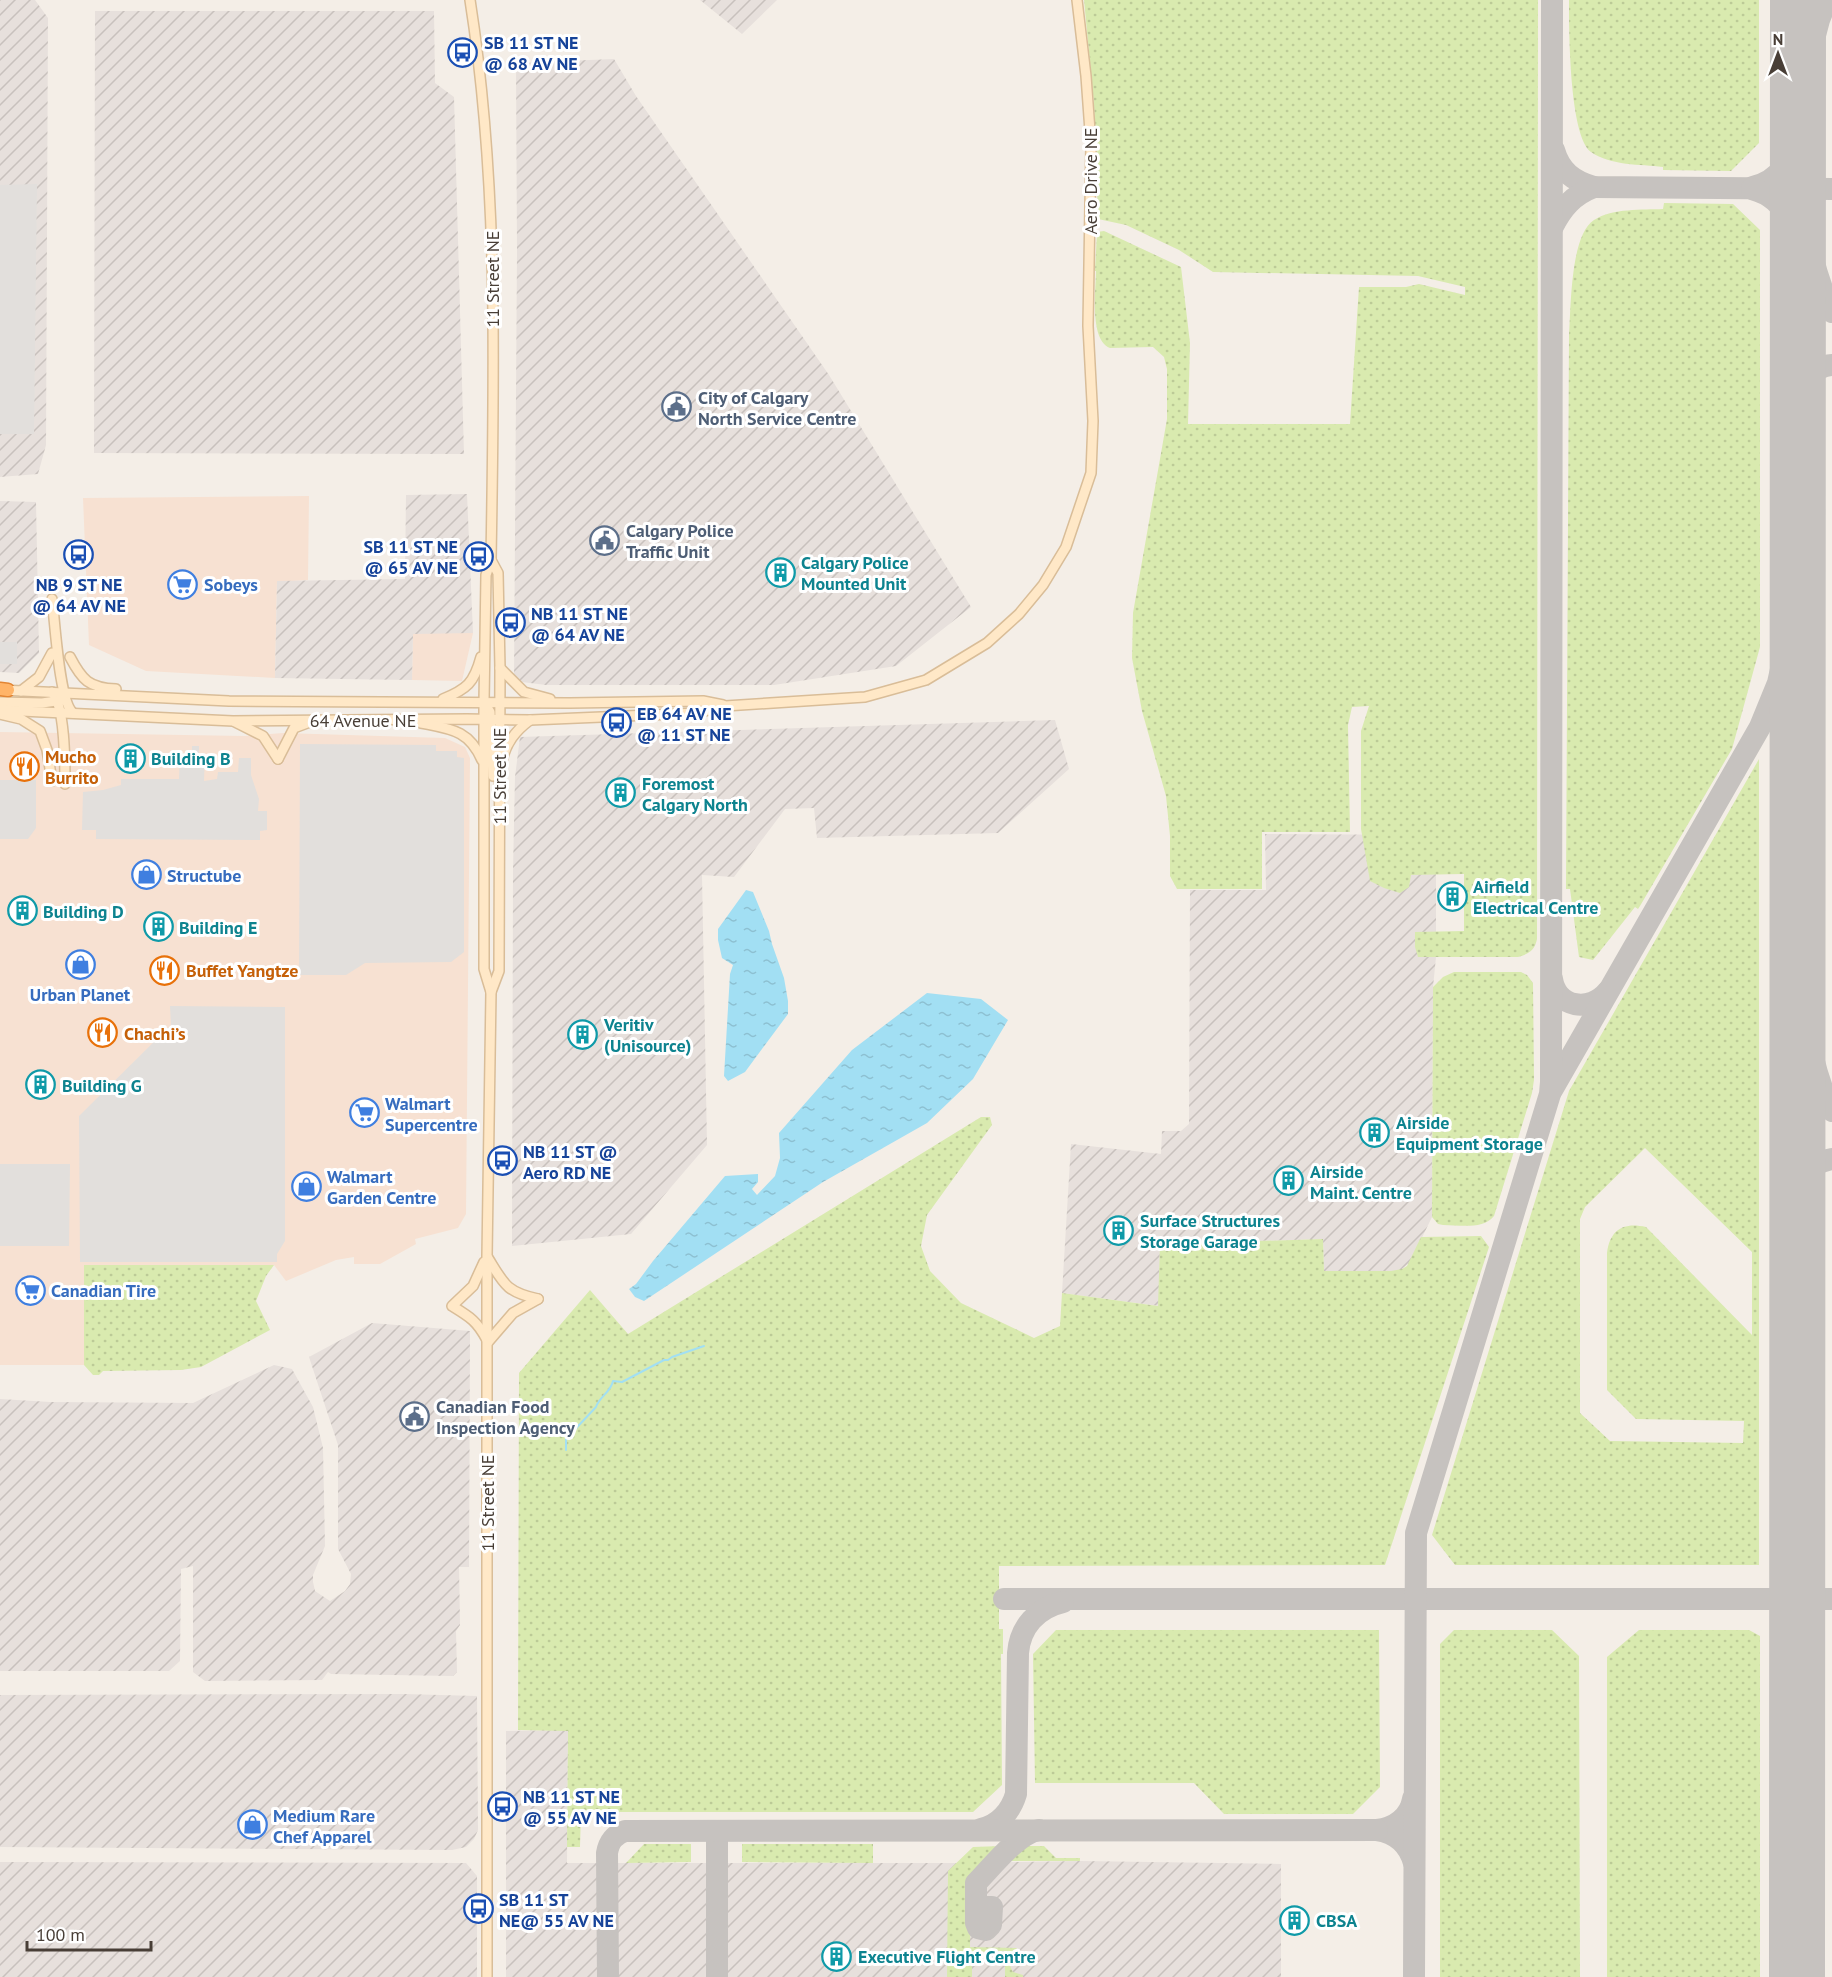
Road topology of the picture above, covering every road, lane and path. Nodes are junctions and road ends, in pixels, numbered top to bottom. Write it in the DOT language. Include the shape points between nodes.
graph roads {
  1 [pos="470,0"];
  2 [pos="1077,0"];
  3 [pos="1090,363"];
  4 [pos="491,560"];
  5 [pos="52,599"];
  6 [pos="485,640"];
  7 [pos="52,653"];
  8 [pos="70,657"];
  9 [pos="500,668"];
  10 [pos="3,690"];
  11 [pos="21,691"];
  12 [pos="64,697"];
  13 [pos="199,699"];
  14 [pos="439,700"];
  15 [pos="0,702"];
  16 [pos="484,702"];
  17 [pos="499,702"];
  18 [pos="570,703"];
  19 [pos="724,706"];
  20 [pos="0,712"];
  21 [pos="59,713"];
  22 [pos="73,713"];
  23 [pos="313,720"];
  24 [pos="401,720"];
  25 [pos="491,720"];
  26 [pos="530,720"];
  27 [pos="233,721"];
  28 [pos="484,763"];
  29 [pos="499,776"];
  30 [pos="52,781"];
  31 [pos="65,784"];
  32 [pos="499,861"];
  33 [pos="491,992"];
  34 [pos="487,1256"];
  35 [pos="488,1342"];
  36 [pos="487,1977"];
  1 -- 4 [label="street, 11 Street NE" via="492,210"];
  2 -- 3 [label="street, Aero Drive NE" via="1091,145"];
  3 -- 19 [label="street, 64 Avenue NE" via="1091,473 1066,547 1019,614 987,643 926,680 865,697"];
  4 -- 6 [label="street, 11 Street NE" via="486,575"];
  4 -- 9 [label="street, 11 Street NE" via="498,573"];
  5 -- 12 [label="street"];
  6 -- 14 [label="street" via="478,670 470,684"];
  6 -- 16 [label="street, 11 Street NE"];
  7 -- 11 [label="street" via="39,677"];
  8 -- 13 [label="street" via="82,678 98,687 181,692"];
  9 -- 17 [label="street, 11 Street NE"];
  9 -- 18 [label="street" via="524,692"];
  10 -- 11 [label="street, 64 Avenue NE"];
  11 -- 12 [label="street, 64 Avenue NE" via="52,692"];
  12 -- 13 [label="street, 64 Avenue NE"];
  12 -- 15 [label="street"];
  12 -- 21 [label="street"];
  12 -- 22 [label="street"];
  13 -- 14 [label="street, 64 Avenue NE"];
  14 -- 16 [label="street, 64 Avenue NE"];
  16 -- 17 [label="street, 64 Avenue NE"];
  16 -- 25 [label="street"];
  17 -- 18 [label="street, 64 Avenue NE"];
  17 -- 25 [label="street, 11 Street NE"];
  18 -- 19 [label="street, 64 Avenue NE" via="703,701"];
  19 -- 26 [label="street, 64 Avenue NE" via="698,713"];
  20 -- 21 [label="street, 64 Avenue NE"];
  20 -- 30 [label="street" via="40,730"];
  21 -- 22 [label="street, 64 Avenue NE"];
  21 -- 31 [label="street"];
  22 -- 27 [label="street, 64 Avenue NE"];
  23 -- 24 [label="street, 64 Avenue NE"];
  23 -- 27 [label="street, 64 Avenue NE"];
  23 -- 27 [label="street" via="294,728 278,759 263,736"];
  24 -- 25 [label="street, 64 Avenue NE"];
  24 -- 28 [label="street" via="464,735 476,746"];
  25 -- 26 [label="street, 64 Avenue NE"];
  25 -- 28 [label="street, 11 Street NE"];
  25 -- 29 [label="street, 11 Street NE"];
  25 -- 32 [label="street"];
  26 -- 29 [label="street" via="509,740"];
  28 -- 33 [label="street, 11 Street NE" via="484,969"];
  29 -- 32 [label="street, 11 Street NE"];
  32 -- 33 [label="street, 11 Street NE" via="499,971"];
  33 -- 34 [label="street, 11 Street NE"];
  34 -- 35 [label="street, 11 Street NE"];
  34 -- 35 [label="street" via="472,1286 452,1306 474,1320"];
  34 -- 35 [label="street" via="504,1284 519,1295 538,1299 513,1313"];
  35 -- 36 [label="street, 11 Street NE"];
}
